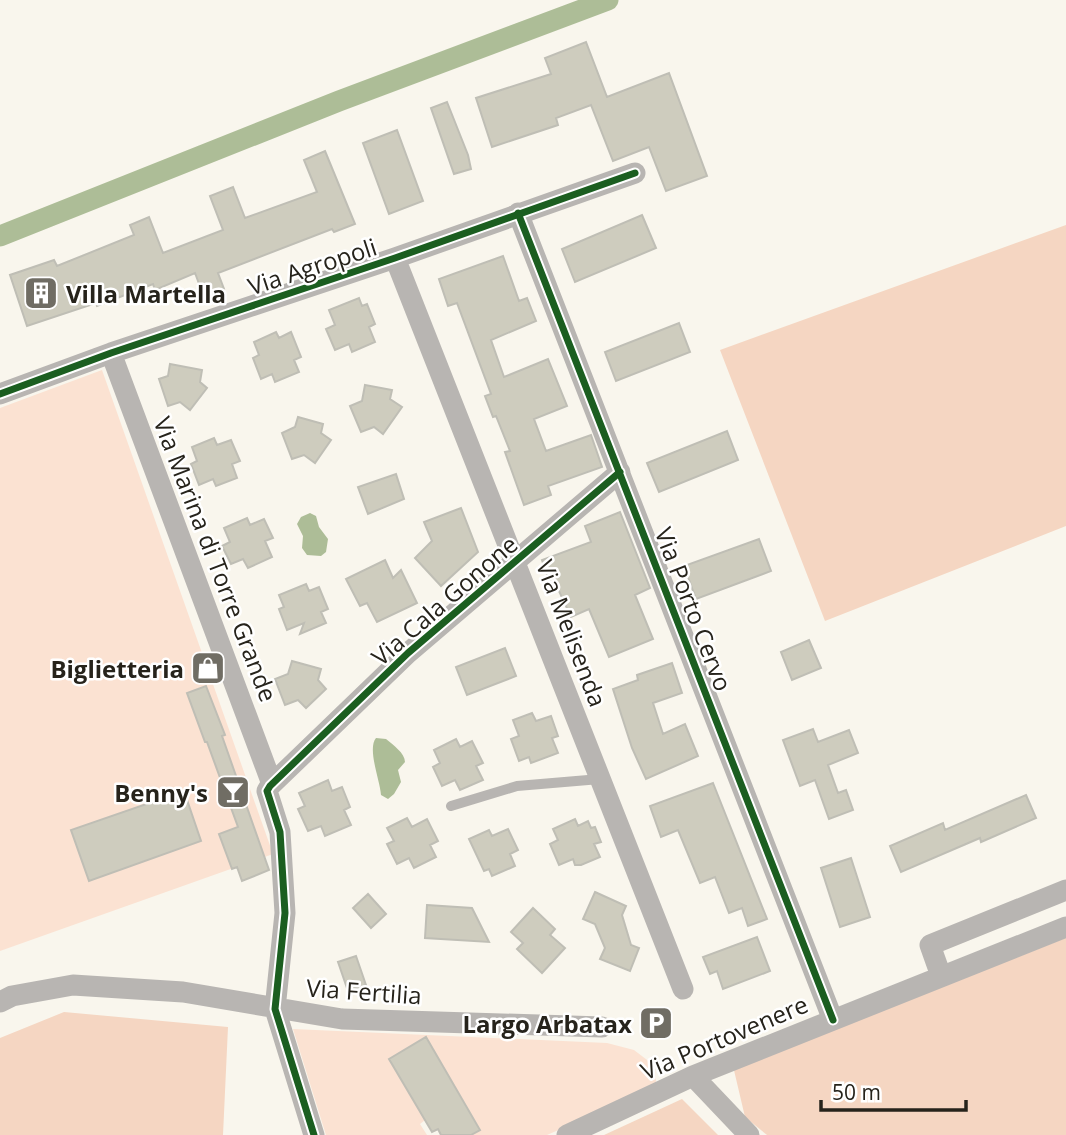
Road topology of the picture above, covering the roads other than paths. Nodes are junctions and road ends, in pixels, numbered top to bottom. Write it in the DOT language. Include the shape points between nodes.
graph roads {
  1 [pos="635,173"];
  2 [pos="518,213"];
  3 [pos="395,258"];
  4 [pos="111,353"];
  5 [pos="0,394"];
  6 [pos="621,472"];
  7 [pos="516,563"];
  8 [pos="600,779"];
  9 [pos="270,788"];
  10 [pos="451,806"];
  11 [pos="1060,892"];
  12 [pos="1066,920"];
  13 [pos="1066,927"];
  14 [pos="941,976"];
  15 [pos="683,989"];
  16 [pos="0,1002"];
  17 [pos="275,1009"];
  18 [pos="833,1020"];
  19 [pos="602,1027"];
  20 [pos="692,1076"];
  21 [pos="314,1135"];
  22 [pos="567,1135"];
  23 [pos="749,1135"];
  1 -- 2 [label="street, Via Agropoli"];
  2 -- 3 [label="street, Via Agropoli"];
  2 -- 6 [label="street, Via Porto Cervo"];
  3 -- 4 [label="street, Via Agropoli"];
  3 -- 7 [label="street, Via Melisenda"];
  4 -- 5 [label="street, Via Agropoli"];
  4 -- 9 [label="street, Via Marina di Torre Grande"];
  6 -- 7 [label="street, Via Cala Gonone"];
  6 -- 18 [label="street, Via Porto Cervo"];
  7 -- 8 [label="street, Via Melisenda"];
  7 -- 9 [label="street, Via Cala Gonone" via="408,653"];
  8 -- 10 [label="lane" via="517,786"];
  8 -- 15 [label="street, Via Melisenda"];
  9 -- 17 [label="street, Via Marina di Torre Grande" via="280,832 285,913"];
  11 -- 12 [label="street"];
  11 -- 14 [label="street" via="930,945"];
  13 -- 14 [label="street, Via Portovenere"];
  14 -- 18 [label="street, Via Portovenere"];
  16 -- 17 [label="street, Via Fertilia" via="73,985 183,992"];
  17 -- 19 [label="street, Via Fertilia" via="342,1019"];
  17 -- 21 [label="street"];
  18 -- 20 [label="street, Via Portovenere"];
  20 -- 22 [label="street, Via Portovenere"];
  20 -- 23 [label="street"];
}
